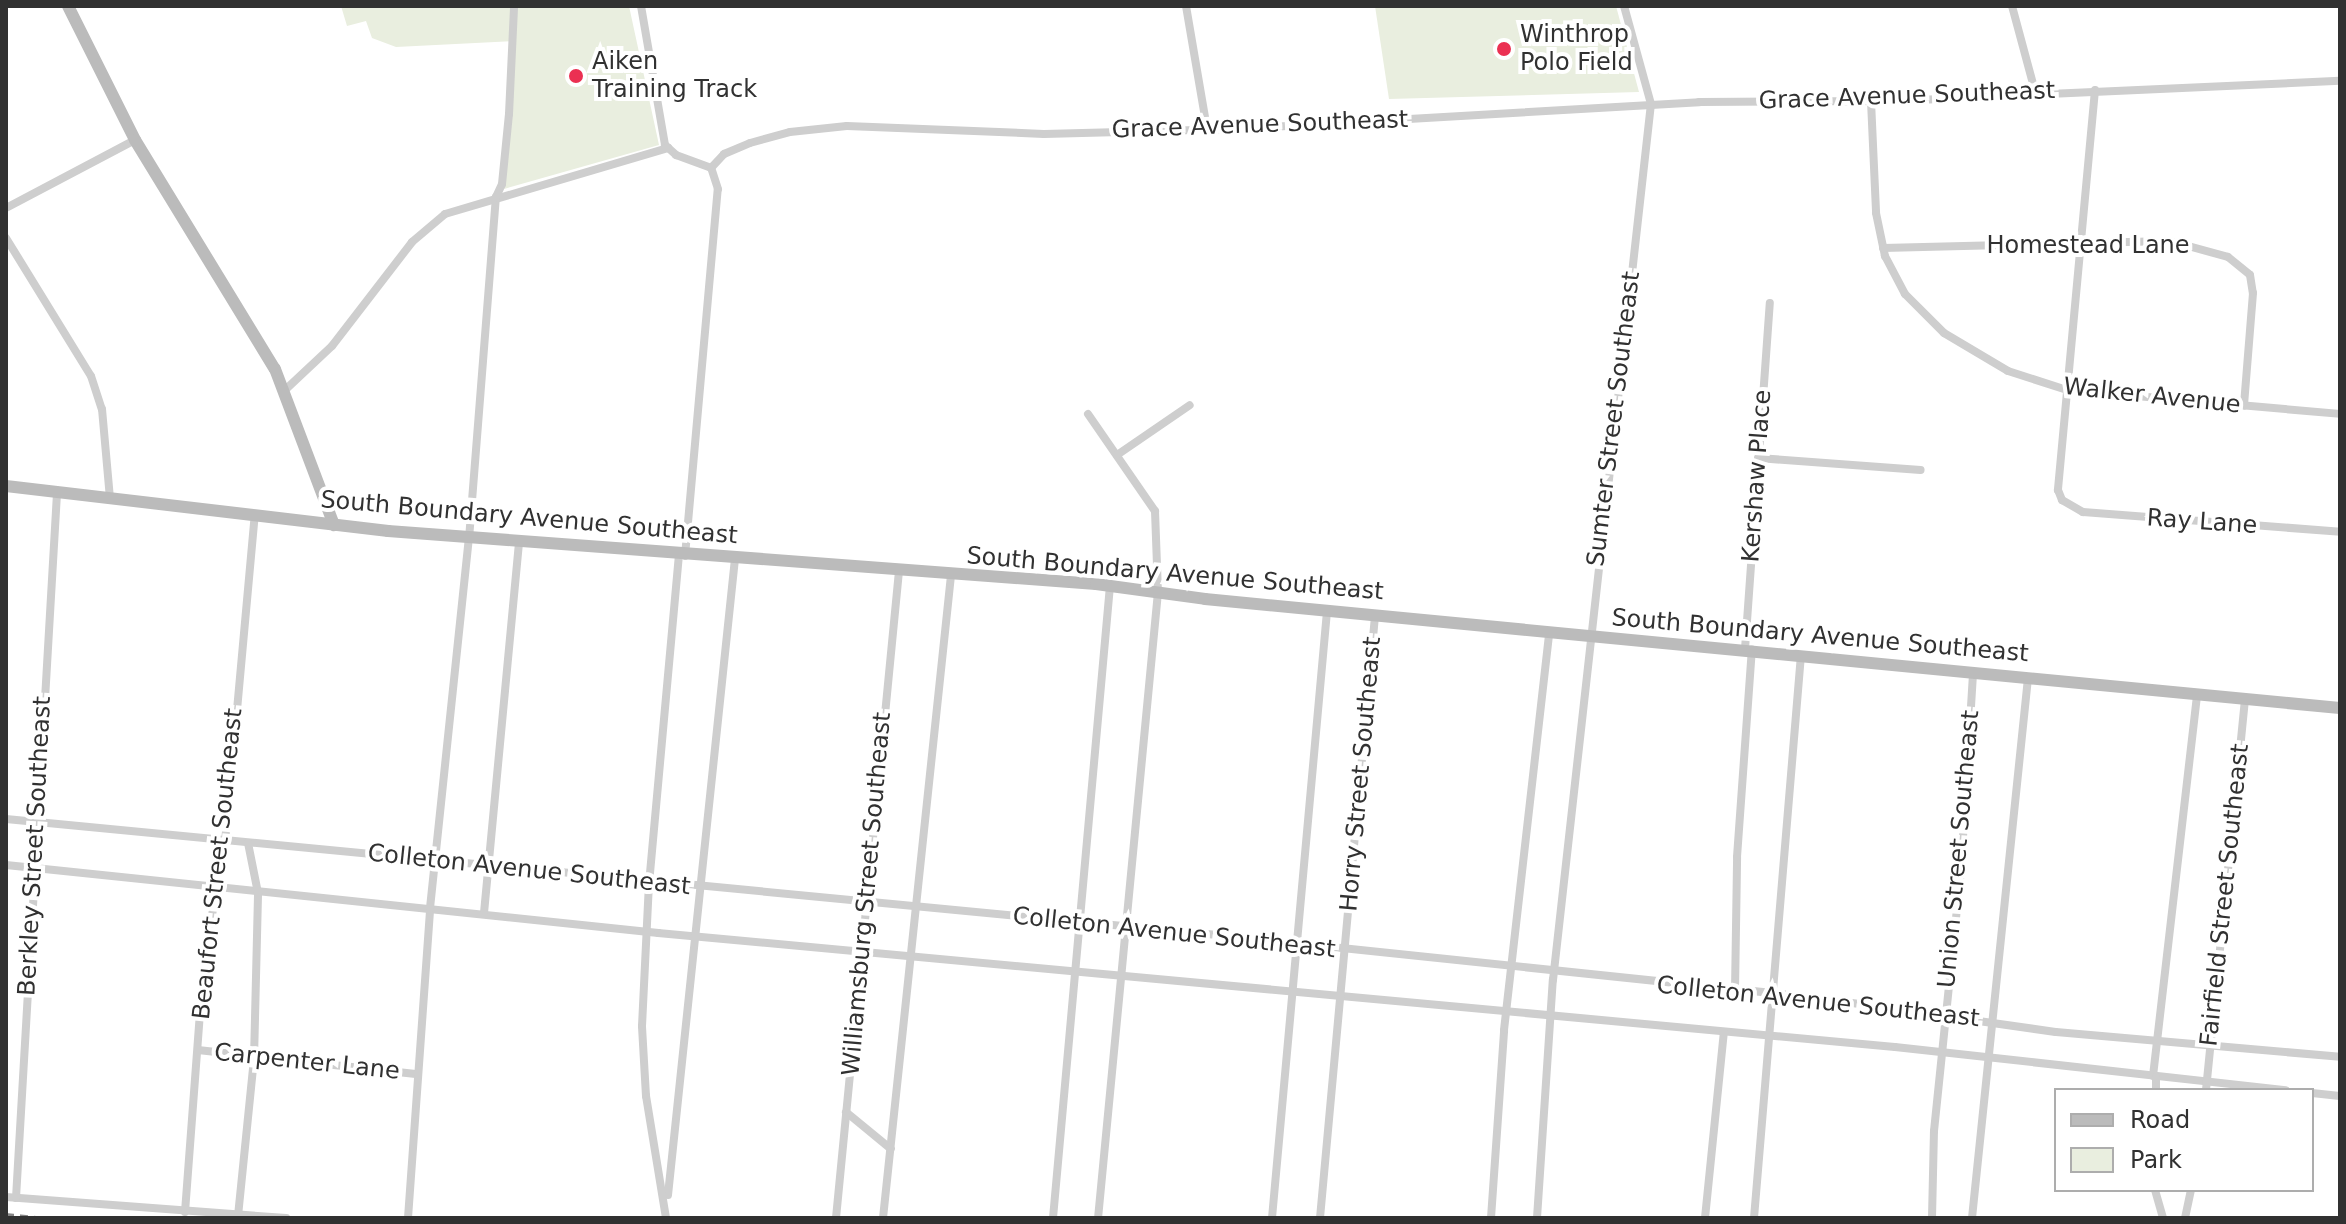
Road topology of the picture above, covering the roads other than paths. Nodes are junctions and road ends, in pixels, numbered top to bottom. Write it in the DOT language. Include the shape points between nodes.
graph roads {
  1 [pos="68,6"];
  2 [pos="514,6"];
  3 [pos="641,6"];
  4 [pos="1186,6"];
  5 [pos="1624,6"];
  6 [pos="2012,6"];
  7 [pos="2340,81"];
  8 [pos="2095,90"];
  9 [pos="2035,91"];
  10 [pos="1871,101"];
  11 [pos="1651,104"];
  12 [pos="1207,129"];
  13 [pos="135,140"];
  14 [pos="668,148"];
  15 [pos="711,168"];
  16 [pos="496,197"];
  17 [pos="6,208"];
  18 [pos="6,238"];
  19 [pos="2082,243"];
  20 [pos="1883,248"];
  21 [pos="1770,303"];
  22 [pos="2067,390"];
  23 [pos="284,391"];
  24 [pos="1190,405"];
  25 [pos="2244,406"];
  26 [pos="1088,414"];
  27 [pos="2340,414"];
  28 [pos="1117,455"];
  29 [pos="1758,458"];
  30 [pos="1921,470"];
  31 [pos="6,486"];
  32 [pos="57,493"];
  33 [pos="110,499"];
  34 [pos="255,515"];
  35 [pos="334,525"];
  36 [pos="2340,532"];
  37 [pos="469,539"];
  38 [pos="519,543"];
  39 [pos="682,556"];
  40 [pos="735,559"];
  41 [pos="899,571"];
  42 [pos="951,575"];
  43 [pos="1110,586"];
  44 [pos="1158,592"];
  45 [pos="1327,611"];
  46 [pos="1375,616"];
  47 [pos="1549,632"];
  48 [pos="1589,636"];
  49 [pos="1749,650"];
  50 [pos="1801,655"];
  51 [pos="1973,672"];
  52 [pos="2028,678"];
  53 [pos="2197,694"];
  54 [pos="2245,699"];
  55 [pos="2340,708"];
  56 [pos="6,819"];
  57 [pos="36,821"];
  58 [pos="225,842"];
  59 [pos="248,843"];
  60 [pos="435,861"];
  61 [pos="6,865"];
  62 [pos="489,866"];
  63 [pos="35,869"];
  64 [pos="649,884"];
  65 [pos="697,887"];
  66 [pos="213,888"];
  67 [pos="258,893"];
  68 [pos="866,903"];
  69 [pos="430,908"];
  70 [pos="918,909"];
  71 [pos="484,913"];
  72 [pos="1080,922"];
  73 [pos="1124,927"];
  74 [pos="646,931"];
  75 [pos="692,934"];
  76 [pos="1296,944"];
  77 [pos="861,950"];
  78 [pos="1344,950"];
  79 [pos="914,956"];
  80 [pos="1512,966"];
  81 [pos="1076,969"];
  82 [pos="1555,972"];
  83 [pos="1121,974"];
  84 [pos="1292,991"];
  85 [pos="1735,991"];
  86 [pos="1771,994"];
  87 [pos="1342,996"];
  88 [pos="1506,1010"];
  89 [pos="1944,1015"];
  90 [pos="1551,1016"];
  91 [pos="1992,1022"];
  92 [pos="1724,1032"];
  93 [pos="1768,1035"];
  94 [pos="2157,1041"];
  95 [pos="2210,1047"];
  96 [pos="198,1050"];
  97 [pos="1941,1053"];
  98 [pos="2340,1057"];
  99 [pos="254,1059"];
  100 [pos="1989,1059"];
  101 [pos="416,1074"];
  102 [pos="2155,1076"];
  103 [pos="2207,1085"];
  104 [pos="2156,1088"];
  105 [pos="2254,1088"];
  106 [pos="2314,1093"];
  107 [pos="2340,1096"];
  108 [pos="846,1112"];
  109 [pos="891,1149"];
  110 [pos="2156,1192"];
  111 [pos="2191,1192"];
  112 [pos="11,1198"];
  113 [pos="667,1204"];
  114 [pos="185,1212"];
  115 [pos="238,1216"];
  116 [pos="286,1218"];
  117 [pos="408,1218"];
  118 [pos="666,1218"];
  119 [pos="836,1218"];
  120 [pos="883,1218"];
  121 [pos="1053,1218"];
  122 [pos="1098,1218"];
  123 [pos="1272,1218"];
  124 [pos="1320,1218"];
  125 [pos="1491,1218"];
  126 [pos="1537,1218"];
  127 [pos="1705,1218"];
  128 [pos="1754,1218"];
  129 [pos="1932,1218"];
  130 [pos="1972,1218"];
  131 [pos="2163,1218"];
  132 [pos="2185,1218"];
  1 -- 13 [label="street"];
  2 -- 16 [label="street" via="505,156"];
  3 -- 14 [label="street"];
  4 -- 12 [label="street"];
  5 -- 11 [label="street, Sumter Street Southeast"];
  6 -- 9 [label="street"];
  7 -- 8 [label="street, Grace Avenue Southeast"];
  8 -- 9 [label="street, Grace Avenue Southeast"];
  8 -- 19 [label="street"];
  9 -- 10 [label="street, Grace Avenue Southeast"];
  10 -- 11 [label="street, Grace Avenue Southeast"];
  10 -- 20 [label="street, Walker Avenue"];
  11 -- 12 [label="street, Grace Avenue Southeast"];
  11 -- 48 [label="street, Sumter Street Southeast"];
  12 -- 15 [label="street, Grace Avenue Southeast" via="1044,134 821,128 750,143 724,154"];
  13 -- 17 [label="street"];
  13 -- 23 [label="street" via="254,329"];
  14 -- 15 [label="street"];
  14 -- 16 [label="street"];
  15 -- 39 [label="street" via="718,189"];
  16 -- 23 [label="street" via="429,225 332,346"];
  16 -- 37 [label="street"];
  18 -- 33 [label="street" via="91,376 102,409"];
  19 -- 20 [label="street, Homestead Lane"];
  19 -- 22 [label="street"];
  19 -- 25 [label="street, Homestead Lane" via="2170,241 2201,246 2246,271 2253,293"];
  20 -- 22 [label="street, Walker Avenue" via="1905,294 1944,333 2008,371"];
  21 -- 29 [label="street, Kershaw Place"];
  22 -- 25 [label="street, Walker Avenue"];
  22 -- 36 [label="street, Ray Lane" via="2058,490 2065,504 2083,512 2180,522"];
  23 -- 35 [label="street"];
  24 -- 28 [label="street"];
  25 -- 27 [label="street, Walker Avenue"];
  26 -- 28 [label="street"];
  28 -- 44 [label="street" via="1155,511"];
  29 -- 30 [label="street"];
  29 -- 49 [label="street, Kershaw Place"];
  31 -- 32 [label="street, South Boundary Avenue Southeast"];
  32 -- 33 [label="street, South Boundary Avenue Southeast"];
  32 -- 57 [label="street, Berkley Street Southeast"];
  33 -- 34 [label="street, South Boundary Avenue Southeast"];
  34 -- 35 [label="street, South Boundary Avenue Southeast"];
  34 -- 58 [label="street, Beaufort Street Southeast"];
  35 -- 37 [label="street, South Boundary Avenue Southeast"];
  37 -- 38 [label="street, South Boundary Avenue Southeast"];
  37 -- 60 [label="street"];
  38 -- 39 [label="street, South Boundary Avenue Southeast"];
  38 -- 62 [label="street" via="497,735"];
  39 -- 40 [label="street, South Boundary Avenue Southeast"];
  39 -- 64 [label="street"];
  40 -- 41 [label="street, South Boundary Avenue Southeast"];
  40 -- 65 [label="street"];
  41 -- 42 [label="street, South Boundary Avenue Southeast"];
  41 -- 68 [label="street, Williamsburg Street Southeast"];
  42 -- 43 [label="street, South Boundary Avenue Southeast"];
  42 -- 70 [label="street, Williamsburg Street Southeast"];
  43 -- 44 [label="street, South Boundary Avenue Southeast"];
  43 -- 72 [label="street"];
  44 -- 45 [label="street, South Boundary Avenue Southeast"];
  44 -- 73 [label="street"];
  45 -- 46 [label="street, South Boundary Avenue Southeast"];
  45 -- 76 [label="street, Horry Street Southeast"];
  46 -- 47 [label="street, South Boundary Avenue Southeast"];
  46 -- 78 [label="street, Horry Street Southeast"];
  47 -- 48 [label="street, South Boundary Avenue Southeast"];
  47 -- 80 [label="street"];
  48 -- 49 [label="street, South Boundary Avenue Southeast"];
  48 -- 82 [label="street, Sumter Street Southeast"];
  49 -- 50 [label="street, South Boundary Avenue Southeast"];
  49 -- 85 [label="street, Kershaw Place"];
  50 -- 51 [label="street, South Boundary Avenue Southeast"];
  50 -- 86 [label="street"];
  51 -- 52 [label="street, South Boundary Avenue Southeast"];
  51 -- 89 [label="street, Union Street Southeast" via="1961,870"];
  52 -- 53 [label="street, South Boundary Avenue Southeast"];
  52 -- 91 [label="street, Union Street Southeast"];
  53 -- 54 [label="street, South Boundary Avenue Southeast"];
  53 -- 94 [label="street, Fairfield Street Southeast"];
  54 -- 55 [label="street, South Boundary Avenue Southeast"];
  54 -- 95 [label="street, Fairfield Street Southeast"];
  56 -- 57 [label="street, Colleton Avenue Southeast"];
  57 -- 58 [label="street, Colleton Avenue Southeast"];
  57 -- 63 [label="street, Berkley Street Southeast"];
  58 -- 59 [label="street, Colleton Avenue Southeast"];
  58 -- 66 [label="street, Beaufort Street Southeast"];
  59 -- 60 [label="street, Colleton Avenue Southeast"];
  59 -- 67 [label="street, Beaufort Street Southeast"];
  60 -- 62 [label="street, Colleton Avenue Southeast"];
  60 -- 69 [label="street"];
  61 -- 63 [label="street, Colleton Avenue Southeast"];
  62 -- 64 [label="street, Colleton Avenue Southeast"];
  62 -- 71 [label="street"];
  63 -- 66 [label="street, Colleton Avenue Southeast"];
  63 -- 112 [label="street, Berkley Street Southeast"];
  64 -- 65 [label="street, Colleton Avenue Southeast"];
  64 -- 74 [label="street"];
  65 -- 68 [label="street, Colleton Avenue Southeast"];
  65 -- 75 [label="street"];
  66 -- 67 [label="street, Colleton Avenue Southeast"];
  66 -- 96 [label="street, Beaufort Street Southeast"];
  67 -- 69 [label="street, Colleton Avenue Southeast"];
  67 -- 99 [label="street, Beaufort Street Southeast"];
  68 -- 70 [label="street, Colleton Avenue Southeast"];
  68 -- 77 [label="street, Williamsburg Street Southeast"];
  69 -- 71 [label="street, Colleton Avenue Southeast"];
  69 -- 101 [label="street"];
  70 -- 72 [label="street, Colleton Avenue Southeast"];
  70 -- 79 [label="street, Williamsburg Street Southeast"];
  71 -- 74 [label="street, Colleton Avenue Southeast"];
  72 -- 73 [label="street, Colleton Avenue Southeast"];
  72 -- 81 [label="street"];
  73 -- 76 [label="street, Colleton Avenue Southeast"];
  73 -- 83 [label="street"];
  74 -- 75 [label="street, Colleton Avenue Southeast"];
  74 -- 113 [label="street" via="646,1096"];
  75 -- 77 [label="street, Colleton Avenue Southeast"];
  75 -- 113 [label="street"];
  76 -- 78 [label="street, Colleton Avenue Southeast"];
  76 -- 84 [label="street, Horry Street Southeast"];
  77 -- 79 [label="street, Colleton Avenue Southeast"];
  77 -- 108 [label="street, Williamsburg Street Southeast"];
  78 -- 80 [label="street, Colleton Avenue Southeast"];
  78 -- 87 [label="street, Horry Street Southeast"];
  79 -- 81 [label="street, Colleton Avenue Southeast"];
  79 -- 109 [label="street, Williamsburg Street Southeast"];
  80 -- 82 [label="street, Colleton Avenue Southeast"];
  80 -- 88 [label="street"];
  81 -- 83 [label="street, Colleton Avenue Southeast"];
  81 -- 121 [label="street"];
  82 -- 85 [label="street, Colleton Avenue Southeast"];
  82 -- 90 [label="street, Sumter Street Southeast"];
  83 -- 84 [label="street, Colleton Avenue Southeast"];
  83 -- 122 [label="street"];
  84 -- 87 [label="street, Colleton Avenue Southeast"];
  84 -- 123 [label="street"];
  85 -- 86 [label="street, Colleton Avenue Southeast"];
  86 -- 89 [label="street, Colleton Avenue Southeast"];
  86 -- 93 [label="street"];
  87 -- 88 [label="street, Colleton Avenue Southeast"];
  87 -- 124 [label="street, Horry Street Southeast"];
  88 -- 90 [label="street, Colleton Avenue Southeast"];
  88 -- 125 [label="street"];
  89 -- 91 [label="street, Colleton Avenue Southeast"];
  89 -- 97 [label="street, Union Street Southeast"];
  90 -- 92 [label="street, Colleton Avenue Southeast"];
  90 -- 126 [label="street, Sumter Street Southeast"];
  91 -- 94 [label="street, Colleton Avenue Southeast"];
  91 -- 100 [label="street, Union Street Southeast"];
  92 -- 93 [label="street, Colleton Avenue Southeast"];
  92 -- 127 [label="street"];
  93 -- 97 [label="street, Colleton Avenue Southeast"];
  93 -- 128 [label="street"];
  94 -- 95 [label="street, Colleton Avenue Southeast"];
  94 -- 102 [label="street, Fairfield Street Southeast"];
  95 -- 98 [label="street, Colleton Avenue Southeast"];
  95 -- 103 [label="street, Fairfield Street Southeast"];
  96 -- 99 [label="street, Carpenter Lane"];
  96 -- 114 [label="street, Beaufort Street Southeast"];
  97 -- 100 [label="street, Colleton Avenue Southeast"];
  97 -- 129 [label="street, Union Street Southeast"];
  99 -- 101 [label="street, Carpenter Lane"];
  99 -- 115 [label="street, Beaufort Street Southeast"];
  100 -- 102 [label="street, Colleton Avenue Southeast"];
  100 -- 130 [label="street, Union Street Southeast"];
  101 -- 117 [label="street"];
  102 -- 103 [label="street, Colleton Avenue Southeast"];
  102 -- 104 [label="street, Fairfield Street Southeast"];
  103 -- 105 [label="street, Colleton Avenue Southeast"];
  106 -- 107 [label="street"];
  108 -- 109 [label="street"];
  108 -- 119 [label="street, Williamsburg Street Southeast"];
  109 -- 120 [label="street, Williamsburg Street Southeast"];
  110 -- 131 [label="street"];
  111 -- 132 [label="street"];
  112 -- 114 [label="street"];
  113 -- 118 [label="street"];
  114 -- 115 [label="street"];
  115 -- 116 [label="street"];
}
